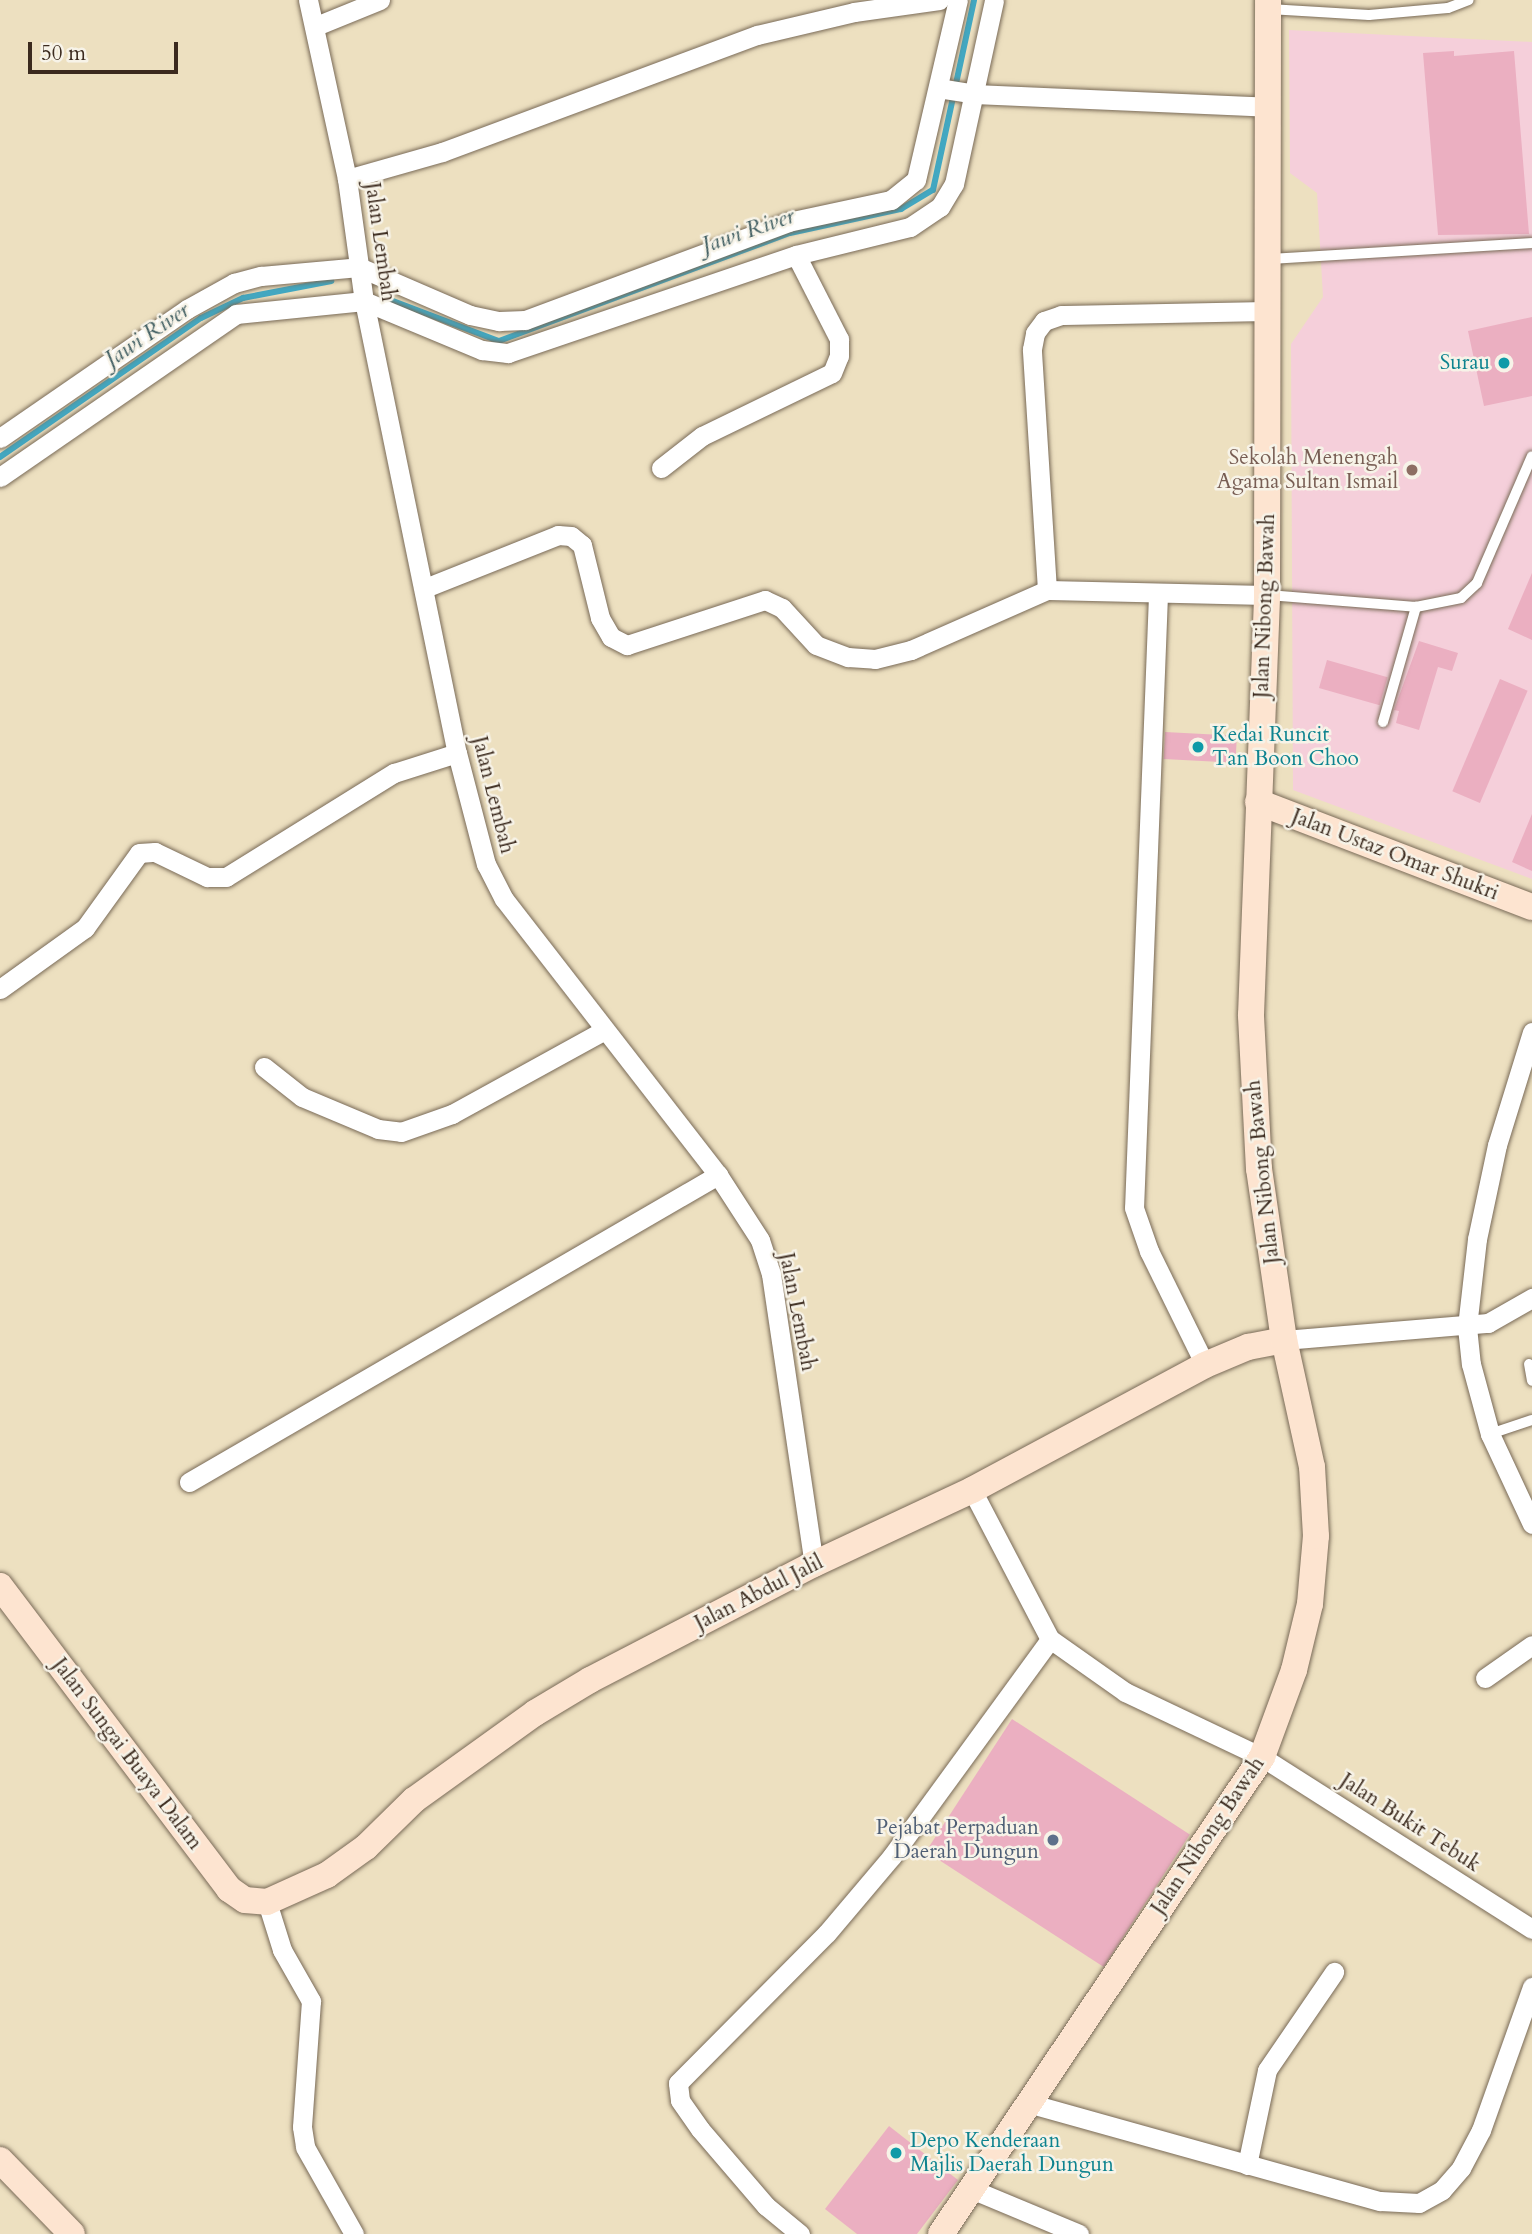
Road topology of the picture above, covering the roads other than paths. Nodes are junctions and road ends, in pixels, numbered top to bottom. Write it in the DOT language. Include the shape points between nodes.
graph roads {
  1 [pos="308,0"];
  2 [pos="380,0"];
  3 [pos="939,0"];
  4 [pos="958,0"];
  5 [pos="994,0"];
  6 [pos="1469,0"];
  7 [pos="1268,4"];
  8 [pos="316,26"];
  9 [pos="955,90"];
  10 [pos="1268,107"];
  11 [pos="347,179"];
  12 [pos="1532,243"];
  13 [pos="796,255"];
  14 [pos="1268,259"];
  15 [pos="359,267"];
  16 [pos="364,301"];
  17 [pos="1269,311"];
  18 [pos="0,438"];
  19 [pos="1532,456"];
  20 [pos="661,468"];
  21 [pos="0,477"];
  22 [pos="425,588"];
  23 [pos="1047,590"];
  24 [pos="1158,595"];
  25 [pos="1267,595"];
  26 [pos="1416,607"];
  27 [pos="1384,722"];
  28 [pos="457,753"];
  29 [pos="1258,802"];
  30 [pos="1532,907"];
  31 [pos="0,989"];
  32 [pos="603,1031"];
  33 [pos="1532,1032"];
  34 [pos="264,1068"];
  35 [pos="718,1175"];
  36 [pos="1532,1298"];
  37 [pos="1467,1326"];
  38 [pos="1284,1340"];
  39 [pos="1529,1364"];
  40 [pos="1205,1365"];
  41 [pos="1532,1381"];
  42 [pos="1532,1420"];
  43 [pos="1490,1434"];
  44 [pos="189,1482"];
  45 [pos="972,1490"];
  46 [pos="1532,1524"];
  47 [pos="814,1564"];
  48 [pos="0,1586"];
  49 [pos="1050,1639"];
  50 [pos="1532,1645"];
  51 [pos="1485,1678"];
  52 [pos="1262,1757"];
  53 [pos="267,1902"];
  54 [pos="1532,1929"];
  55 [pos="1334,1972"];
  56 [pos="1532,1987"];
  57 [pos="1028,2104"];
  58 [pos="0,2160"];
  59 [pos="1247,2165"];
  60 [pos="971,2189"];
  61 [pos="72,2234"];
  62 [pos="354,2234"];
  63 [pos="800,2234"];
  64 [pos="941,2234"];
  65 [pos="1079,2234"];
  1 -- 8 [label="street, Jalan Lembah"];
  2 -- 8 [label="street"];
  3 -- 11 [label="street" via="854,12 757,36 442,152"];
  4 -- 9 [label="street"];
  5 -- 9 [label="street"];
  6 -- 7 [label="lane" via="1448,8 1369,15"];
  7 -- 10 [label="main road, Jalan Nibong Bawah"];
  8 -- 11 [label="street, Jalan Lembah"];
  9 -- 10 [label="street"];
  9 -- 13 [label="street" via="954,184 940,207 910,227"];
  9 -- 15 [label="street" via="916,180 891,200 788,222 525,320 470,315"];
  10 -- 14 [label="main road, Jalan Nibong Bawah"];
  11 -- 15 [label="street, Jalan Lembah"];
  12 -- 14 [label="lane"];
  13 -- 16 [label="street" via="508,353 482,349"];
  13 -- 20 [label="street" via="839,339 832,373 702,436"];
  14 -- 17 [label="main road, Jalan Nibong Bawah"];
  15 -- 16 [label="street, Jalan Lembah"];
  15 -- 18 [label="street" via="261,275 217,291"];
  16 -- 21 [label="street" via="236,314"];
  16 -- 22 [label="street, Jalan Lembah"];
  17 -- 23 [label="street" via="1061,315 1044,321 1035,333 1032,349"];
  17 -- 25 [label="main road, Jalan Nibong Bawah"];
  19 -- 26 [label="lane" via="1476,583 1461,598"];
  22 -- 23 [label="street" via="558,536 570,536 582,545 600,618 611,637 627,645 765,600 782,608 816,645 848,657 876,659 912,650"];
  22 -- 28 [label="street, Jalan Lembah"];
  23 -- 24 [label="street"];
  24 -- 25 [label="street"];
  24 -- 40 [label="street" via="1134,1208 1149,1251"];
  25 -- 26 [label="lane"];
  25 -- 29 [label="main road, Jalan Nibong Bawah"];
  26 -- 27 [label="lane"];
  28 -- 31 [label="street" via="382,779 226,877 207,877 155,852 139,853 85,928"];
  28 -- 32 [label="street, Jalan Lembah" via="486,864 504,899"];
  29 -- 30 [label="main road, Jalan Ustaz Omar Shukri"];
  29 -- 38 [label="main road, Jalan Nibong Bawah" via="1253,1084 1259,1169"];
  32 -- 34 [label="street" via="452,1114 401,1132 378,1129 302,1097"];
  32 -- 35 [label="street, Jalan Lembah"];
  33 -- 37 [label="street" via="1497,1144 1477,1239"];
  35 -- 44 [label="street"];
  35 -- 47 [label="street, Jalan Lembah" via="760,1240 771,1274"];
  36 -- 37 [label="street" via="1488,1323"];
  37 -- 38 [label="street"];
  37 -- 43 [label="street" via="1471,1364"];
  38 -- 40 [label="main road, Jalan Abdul Jalil" via="1248,1347"];
  38 -- 52 [label="main road, Jalan Nibong Bawah" via="1312,1467 1316,1536 1310,1604 1294,1670"];
  39 -- 41 [label="lane"];
  40 -- 45 [label="main road, Jalan Abdul Jalil"];
  42 -- 43 [label="lane"];
  43 -- 46 [label="street"];
  45 -- 47 [label="main road, Jalan Abdul Jalil"];
  45 -- 49 [label="street"];
  47 -- 53 [label="main road, Jalan Abdul Jalil" via="535,1713 414,1800 366,1847 327,1875"];
  48 -- 53 [label="main road, Jalan Sungai Buaya Dalam" via="229,1889 245,1900"];
  49 -- 52 [label="street, Jalan Bukit Tebuk" via="1125,1692"];
  49 -- 63 [label="street" via="892,1856 827,1933 678,2082 680,2100 700,2129 766,2206"];
  50 -- 51 [label="street"];
  52 -- 54 [label="street, Jalan Bukit Tebuk"];
  52 -- 57 [label="main road, Jalan Nibong Bawah"];
  53 -- 62 [label="street" via="282,1950 311,2001 302,2127 306,2147"];
  55 -- 59 [label="street" via="1267,2070"];
  56 -- 59 [label="street" via="1480,2130 1461,2168 1442,2190 1419,2203 1380,2201"];
  57 -- 59 [label="street"];
  57 -- 60 [label="main road, Jalan Nibong Bawah"];
  58 -- 61 [label="main road"];
  60 -- 64 [label="main road, Jalan Nibong Bawah"];
  60 -- 65 [label="street"];
}
